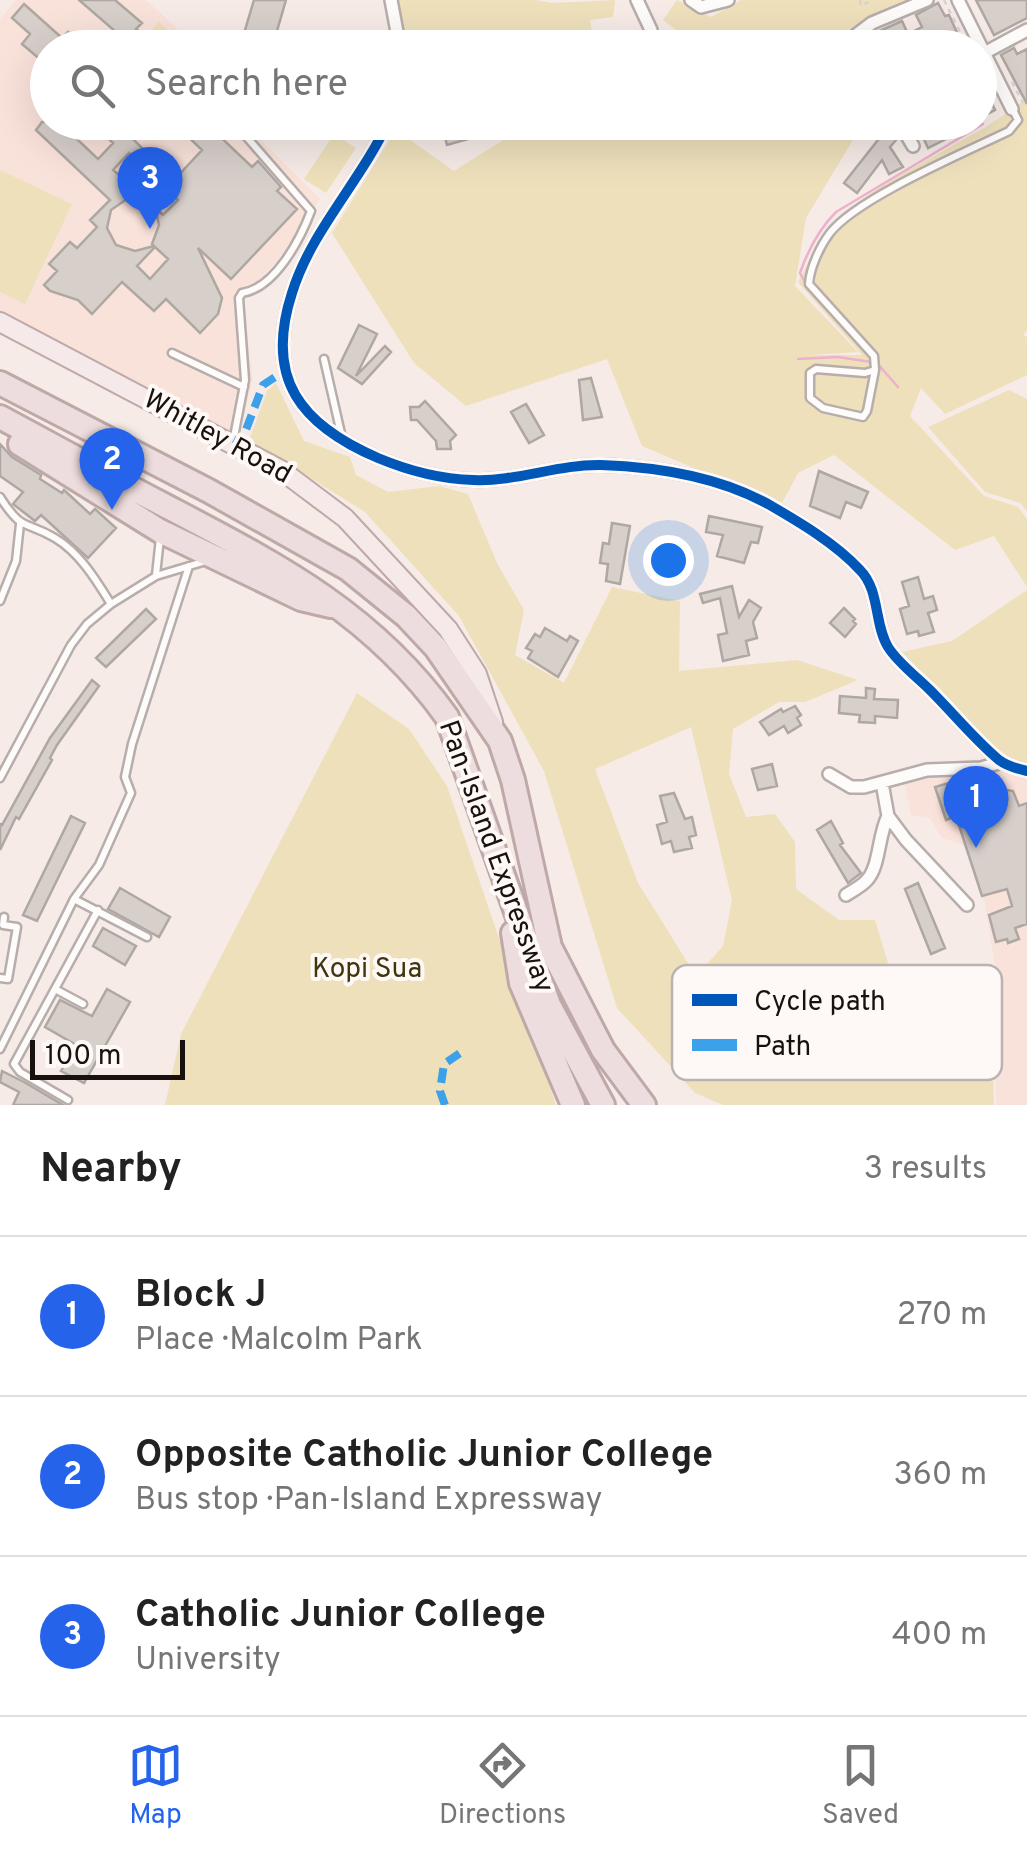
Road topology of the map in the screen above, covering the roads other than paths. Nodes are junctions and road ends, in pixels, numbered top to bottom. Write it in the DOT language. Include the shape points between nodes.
graph roads {
  1 [pos="391,0"];
  2 [pos="637,0"];
  3 [pos="728,0"];
  4 [pos="927,0"];
  5 [pos="958,0"];
  6 [pos="693,2"];
  7 [pos="397,30"];
  8 [pos="651,30"];
  9 [pos="862,30"];
  10 [pos="974,30"];
  11 [pos="1027,30"];
  12 [pos="997,46"];
  13 [pos="997,71"];
  14 [pos="1018,106"];
  15 [pos="997,137"];
  16 [pos="249,140"];
  17 [pos="377,140"];
  18 [pos="910,140"];
  19 [pos="991,140"];
  20 [pos="913,146"];
  21 [pos="0,322"];
  22 [pos="172,353"];
  23 [pos="324,359"];
  24 [pos="875,370"];
  25 [pos="0,383"];
  26 [pos="244,387"];
  27 [pos="0,417"];
  28 [pos="0,431"];
  29 [pos="343,440"];
  30 [pos="232,444"];
  31 [pos="0,497"];
  32 [pos="20,524"];
  33 [pos="160,531"];
  34 [pos="216,558"];
  35 [pos="189,566"];
  36 [pos="156,576"];
  37 [pos="0,601"];
  38 [pos="111,604"];
  39 [pos="340,607"];
  40 [pos="500,741"];
  41 [pos="1002,762"];
  42 [pos="1027,771"];
  43 [pos="829,774"];
  44 [pos="0,778"];
  45 [pos="882,783"];
  46 [pos="888,816"];
  47 [pos="503,870"];
  48 [pos="846,895"];
  49 [pos="74,900"];
  50 [pos="968,906"];
  51 [pos="98,910"];
  52 [pos="4,917"];
  53 [pos="147,937"];
  54 [pos="0,978"];
  55 [pos="54,990"];
  56 [pos="82,1004"];
  57 [pos="0,1049"];
  58 [pos="68,1100"];
  59 [pos="573,1105"];
  60 [pos="603,1105"];
  61 [pos="644,1105"];
  1 -- 7 [label="street"];
  2 -- 8 [label="street"];
  3 -- 6 [label="street"];
  4 -- 9 [label="street"];
  5 -- 10 [label="street"];
  11 -- 12 [label="street"];
  13 -- 14 [label="street"];
  14 -- 15 [label="lane" via="1018,120"];
  16 -- 26 [label="lane" via="311,212 270,277 239,298"];
  17 -- 29 [label="street" via="321,234 285,318 282,348 292,386 318,426"];
  18 -- 20 [label="street"];
  19 -- 24 [label="lane" via="880,196 830,232 808,284 874,356"];
  21 -- 30 [label="main road, Whitley Road"];
  22 -- 26 [label="lane"];
  23 -- 29 [label="lane"];
  24 -- 24 [label="lane" via="863,416 823,408 810,398 810,373 816,369"];
  25 -- 40 [label="highway, Pan-Island Expressway" via="348,569 436,648"];
  26 -- 30 [label="lane"];
  27 -- 39 [label="highway, Pan-Island Expressway" via="276,564"];
  28 -- 33 [label="highway"];
  29 -- 41 [label="street" via="433,476 482,480 577,466 637,467 678,472 767,504 861,570 888,648"];
  30 -- 40 [label="main road, Whitley Road" via="281,470 345,518 407,582 477,674"];
  31 -- 32 [label="lane"];
  32 -- 37 [label="lane" via="16,561"];
  32 -- 38 [label="lane" via="54,537 78,556"];
  33 -- 34 [label="highway"];
  33 -- 36 [label="lane"];
  34 -- 35 [label="lane"];
  34 -- 39 [label="highway" via="301,599"];
  35 -- 36 [label="lane"];
  35 -- 49 [label="lane" via="132,744 125,775 131,793 100,865"];
  36 -- 38 [label="lane"];
  38 -- 44 [label="lane" via="74,641"];
  39 -- 47 [label="highway, Pan-Island Expressway" via="418,677 447,717"];
  40 -- 61 [label="highway, Pan-Island Expressway" via="550,947 603,1050"];
  41 -- 42 [label="street"];
  41 -- 45 [label="street" via="927,770"];
  43 -- 45 [label="street" via="852,787"];
  45 -- 46 [label="street"];
  46 -- 48 [label="street" via="874,868"];
  46 -- 50 [label="street"];
  47 -- 59 [label="highway" via="521,983"];
  47 -- 60 [label="highway, Pan-Island Expressway" via="549,1004"];
  49 -- 51 [label="lane"];
  49 -- 57 [label="lane"];
  51 -- 53 [label="lane"];
  51 -- 55 [label="lane"];
  52 -- 54 [label="lane" via="3,925 16,927 8,980"];
  55 -- 56 [label="lane"];
  55 -- 58 [label="lane" via="14,1064"];
}
